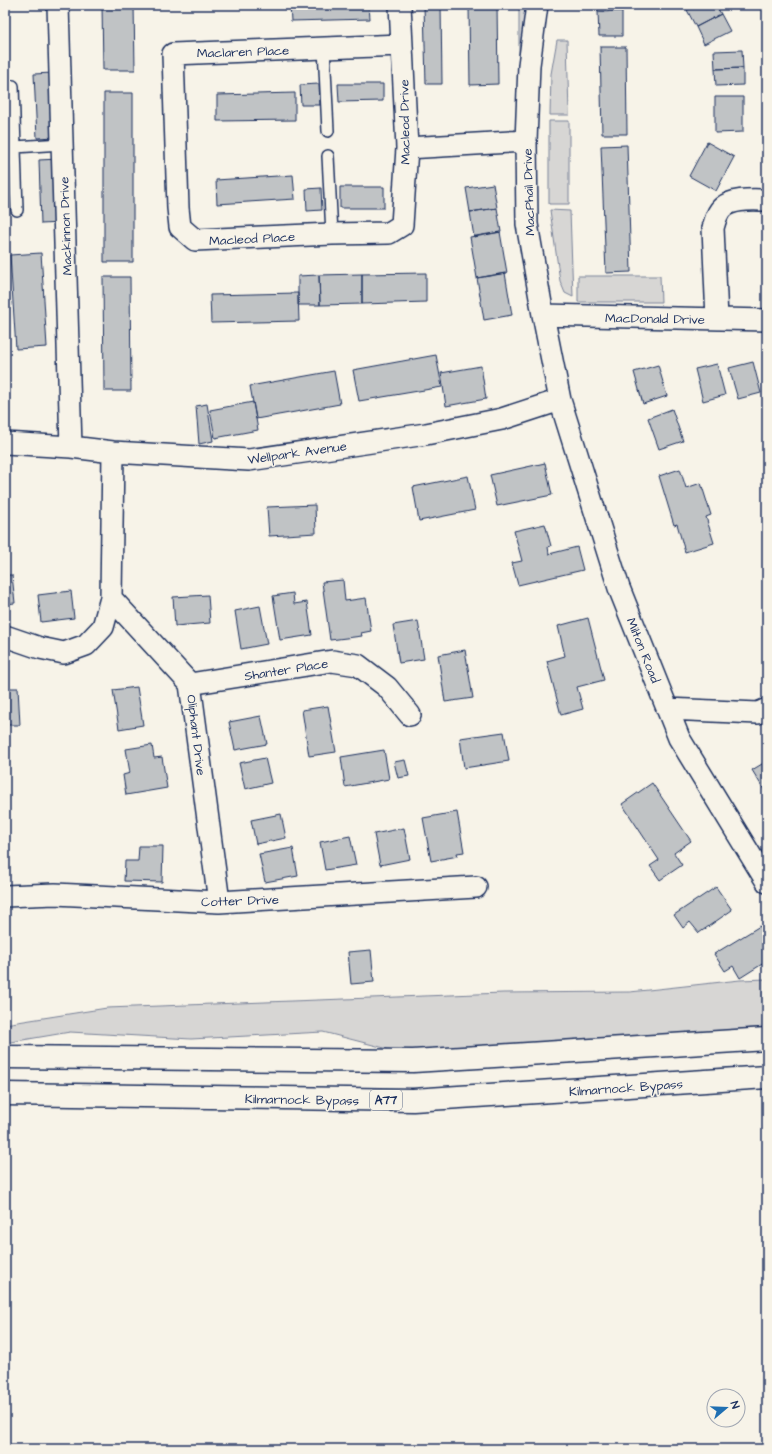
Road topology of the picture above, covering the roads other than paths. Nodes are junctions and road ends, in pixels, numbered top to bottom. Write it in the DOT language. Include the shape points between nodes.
graph roads {
  1 [pos="58,5"];
  2 [pos="400,5"];
  3 [pos="538,5"];
  4 [pos="401,45"];
  5 [pos="324,48"];
  6 [pos="13,86"];
  7 [pos="328,131"];
  8 [pos="526,141"];
  9 [pos="175,142"];
  10 [pos="62,144"];
  11 [pos="15,147"];
  12 [pos="407,148"];
  13 [pos="328,156"];
  14 [pos="767,200"];
  15 [pos="17,210"];
  16 [pos="389,233"];
  17 [pos="332,234"];
  18 [pos="543,315"];
  19 [pos="717,319"];
  20 [pos="767,320"];
  21 [pos="560,400"];
  22 [pos="5,443"];
  23 [pos="71,447"];
  24 [pos="113,452"];
  25 [pos="111,598"];
  26 [pos="5,636"];
  27 [pos="190,684"];
  28 [pos="667,709"];
  29 [pos="767,709"];
  30 [pos="410,715"];
  31 [pos="767,882"];
  32 [pos="476,887"];
  33 [pos="5,896"];
  34 [pos="218,902"];
  35 [pos="767,1039"];
  36 [pos="5,1057"];
  37 [pos="767,1077"];
  38 [pos="5,1094"];
  1 -- 10 [label="street, Mackinnon Drive"];
  2 -- 4 [label="street, Macleod Drive"];
  3 -- 8 [label="street, MacPhail Drive" via="529,65"];
  4 -- 5 [label="street, Maclaren Place"];
  4 -- 12 [label="street, Macleod Drive"];
  5 -- 7 [label="lane"];
  5 -- 9 [label="street, Maclaren Place" via="173,54"];
  6 -- 11 [label="lane"];
  8 -- 12 [label="street"];
  8 -- 18 [label="street, MacPhail Drive" via="527,224"];
  9 -- 17 [label="street, Macleod Place" via="180,227 195,240"];
  10 -- 11 [label="lane"];
  10 -- 23 [label="street, Mackinnon Drive"];
  11 -- 15 [label="lane"];
  12 -- 16 [label="street, Macleod Drive" via="402,225"];
  13 -- 17 [label="lane"];
  14 -- 19 [label="street" via="732,203 722,208 716,217 713,228"];
  16 -- 17 [label="street, Macleod Place"];
  18 -- 19 [label="street, MacDonald Drive"];
  18 -- 21 [label="street, MacPhail Drive"];
  19 -- 20 [label="street, MacDonald Drive"];
  21 -- 24 [label="street, Wellpark Avenue" via="502,419 426,434 249,460"];
  21 -- 28 [label="street, Milton Road" via="619,588"];
  22 -- 23 [label="street, Wellpark Avenue"];
  23 -- 24 [label="street, Wellpark Avenue"];
  24 -- 25 [label="street"];
  25 -- 26 [label="street" via="103,627 86,645 64,654"];
  25 -- 27 [label="street, Oliphant Drive"];
  27 -- 30 [label="street, Shanter Place" via="332,661 358,665 386,687"];
  27 -- 34 [label="street, Oliphant Drive"];
  28 -- 29 [label="street" via="758,713"];
  28 -- 31 [label="street, Milton Road" via="678,738"];
  32 -- 34 [label="street, Cotter Drive"];
  33 -- 34 [label="street, Cotter Drive" via="55,894"];
  35 -- 36 [label="highway" via="412,1061"];
  37 -- 38 [label="highway, Kilmarnock Bypass / A77" via="413,1100"];
}
